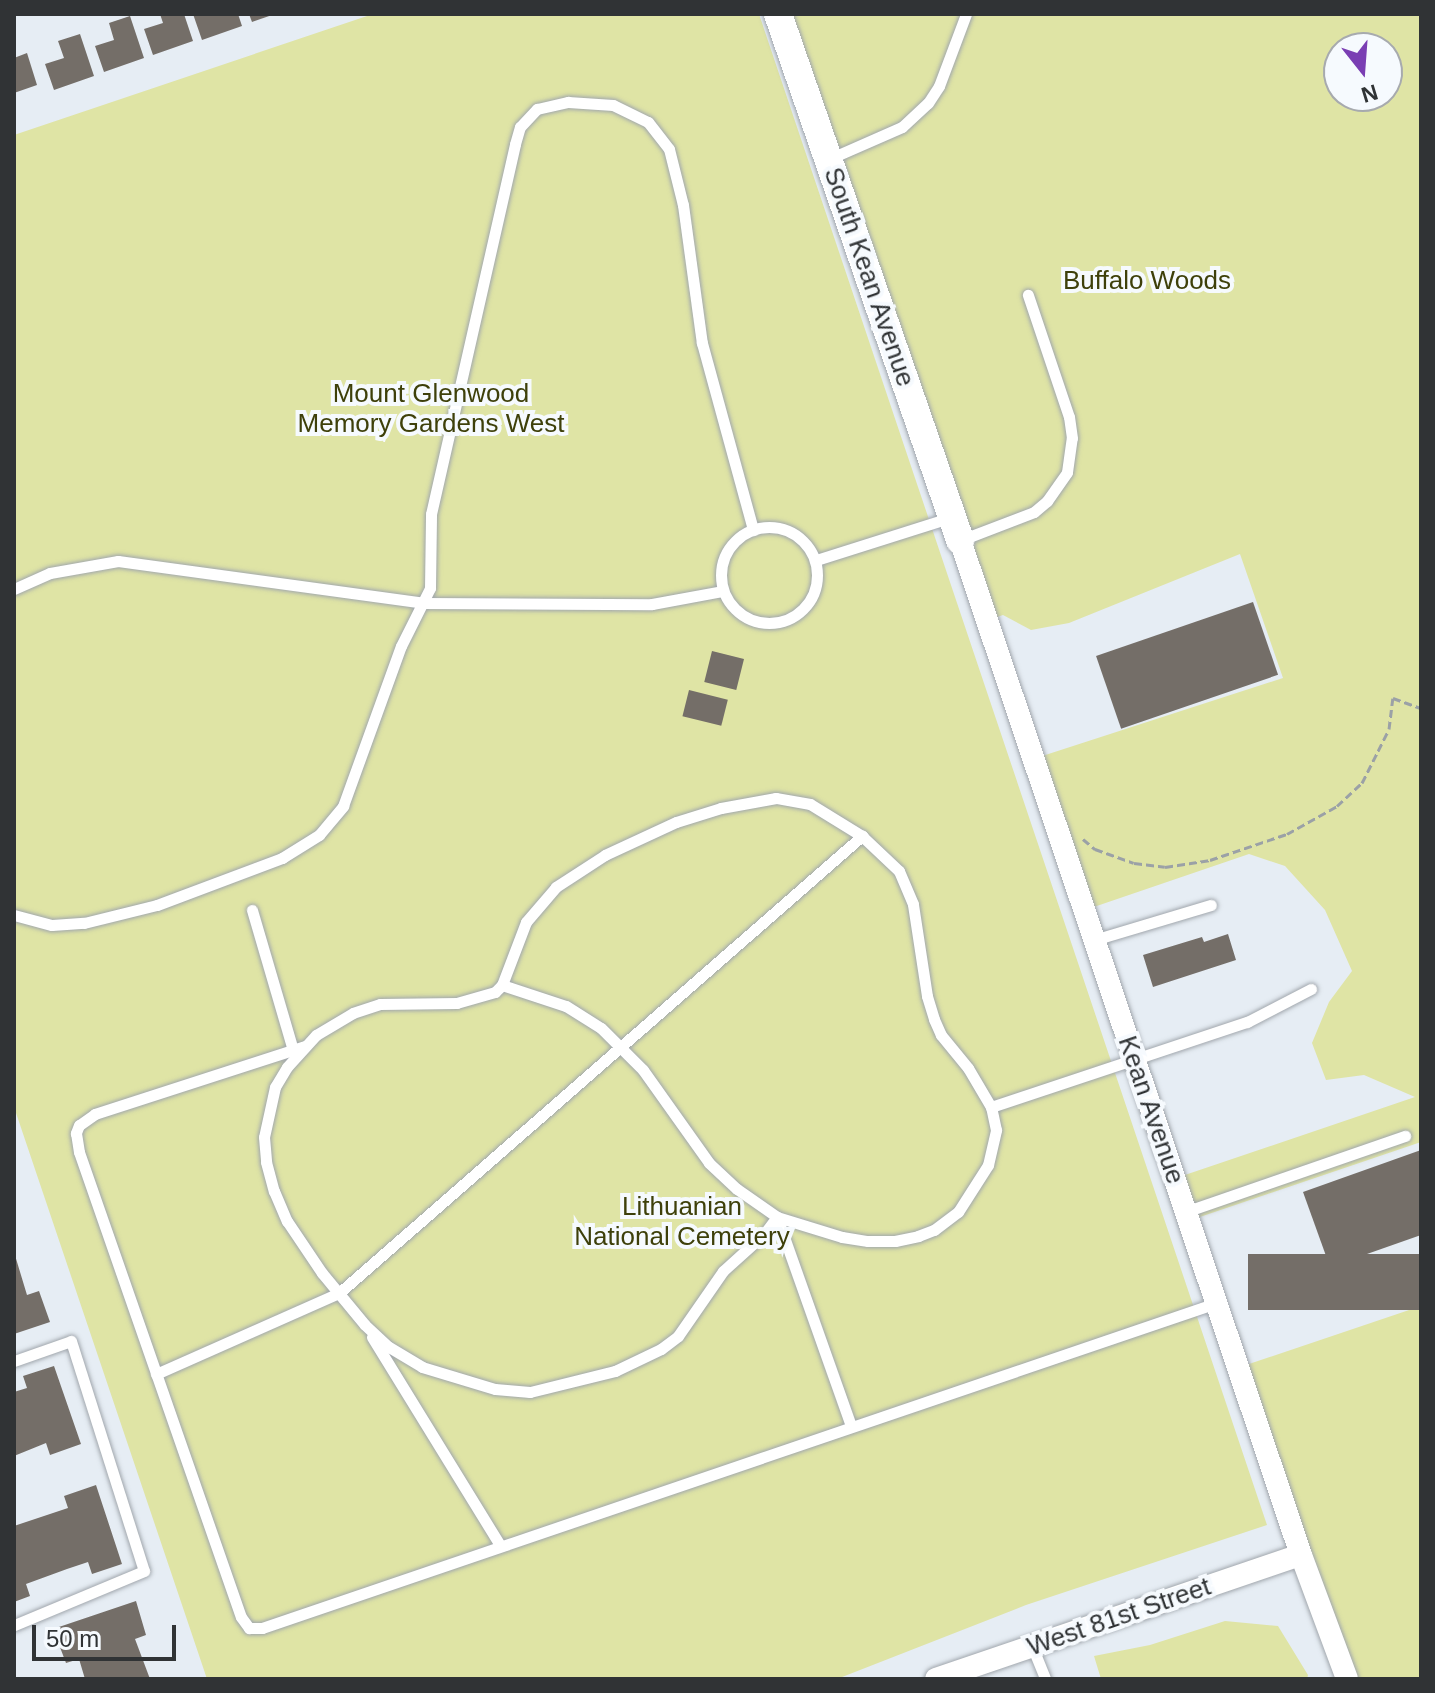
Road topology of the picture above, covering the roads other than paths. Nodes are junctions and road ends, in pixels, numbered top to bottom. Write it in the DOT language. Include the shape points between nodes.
graph roads {
  1 [pos="778,14"];
  2 [pos="966,14"];
  3 [pos="828,159"];
  4 [pos="1028,295"];
  5 [pos="956,528"];
  6 [pos="753,530"];
  7 [pos="816,560"];
  8 [pos="14,589"];
  9 [pos="722,591"];
  10 [pos="423,603"];
  11 [pos="862,836"];
  12 [pos="1211,905"];
  13 [pos="252,910"];
  14 [pos="14,915"];
  15 [pos="1094,940"];
  16 [pos="502,985"];
  17 [pos="1311,989"];
  18 [pos="620,1045"];
  19 [pos="305,1046"];
  20 [pos="293,1050"];
  21 [pos="1134,1061"];
  22 [pos="991,1107"];
  23 [pos="1405,1136"];
  24 [pos="1185,1212"];
  25 [pos="777,1217"];
  26 [pos="339,1293"];
  27 [pos="1216,1303"];
  28 [pos="365,1325"];
  29 [pos="14,1361"];
  30 [pos="156,1374"];
  31 [pos="851,1426"];
  32 [pos="500,1545"];
  33 [pos="1301,1555"];
  34 [pos="14,1625"];
  35 [pos="1032,1646"];
  36 [pos="936,1679"];
  37 [pos="1045,1679"];
  38 [pos="1347,1679"];
  1 -- 3 [label="street, South Kean Avenue"];
  2 -- 3 [label="lane" via="928,103 902,127"];
  3 -- 5 [label="street, South Kean Avenue"];
  4 -- 5 [label="lane" via="1069,417 1067,472 1034,512"];
  5 -- 7 [label="lane"];
  5 -- 15 [label="street, Kean Avenue"];
  6 -- 7 [label="lane" via="791,532"];
  6 -- 9 [label="lane" via="728,548"];
  6 -- 10 [label="lane" via="702,343 683,205 669,149 648,122 613,105 550,105 528,116 515,144 431,514 433,578"];
  7 -- 9 [label="lane" via="816,588 809,603 783,622 751,621 729,604"];
  8 -- 10 [label="lane" via="50,573 118,561"];
  9 -- 10 [label="lane" via="652,604"];
  10 -- 14 [label="lane" via="398,654 356,780 319,835 282,858 230,879 113,917 52,925"];
  11 -- 16 [label="lane" via="826,811 794,799 750,800 676,822 605,855 556,887 526,922"];
  11 -- 18 [label="lane"];
  11 -- 22 [label="lane" via="899,871 907,887 934,1019"];
  12 -- 15 [label="lane"];
  13 -- 20 [label="lane"];
  15 -- 21 [label="street, Kean Avenue"];
  16 -- 18 [label="lane" via="566,1006"];
  16 -- 19 [label="lane" via="457,1003 380,1004 332,1024"];
  17 -- 21 [label="lane" via="1247,1022"];
  18 -- 25 [label="lane" via="709,1163"];
  18 -- 26 [label="lane"];
  19 -- 20 [label="lane"];
  19 -- 26 [label="lane" via="275,1087 264,1137 266,1162 287,1221"];
  20 -- 30 [label="lane" via="95,1114 79,1125 79,1152"];
  21 -- 22 [label="lane"];
  21 -- 24 [label="street, Kean Avenue"];
  22 -- 25 [label="lane" via="994,1146 981,1180 958,1212 934,1230 895,1241 868,1241"];
  23 -- 24 [label="lane"];
  24 -- 27 [label="street, Kean Avenue"];
  25 -- 28 [label="lane" via="723,1271 694,1317 661,1349 570,1385 530,1392 456,1380 400,1354"];
  25 -- 31 [label="lane"];
  26 -- 28 [label="lane"];
  26 -- 30 [label="lane"];
  27 -- 31 [label="lane"];
  27 -- 33 [label="street, Kean Avenue"];
  28 -- 32 [label="lane"];
  29 -- 34 [label="lane" via="71,1341 144,1571"];
  30 -- 32 [label="lane" via="249,1628 262,1628"];
  31 -- 32 [label="lane"];
  33 -- 35 [label="street, West 81st Street"];
  33 -- 38 [label="street, Kean Avenue"];
  35 -- 36 [label="street, West 81st Street"];
  35 -- 37 [label="lane"];
}
